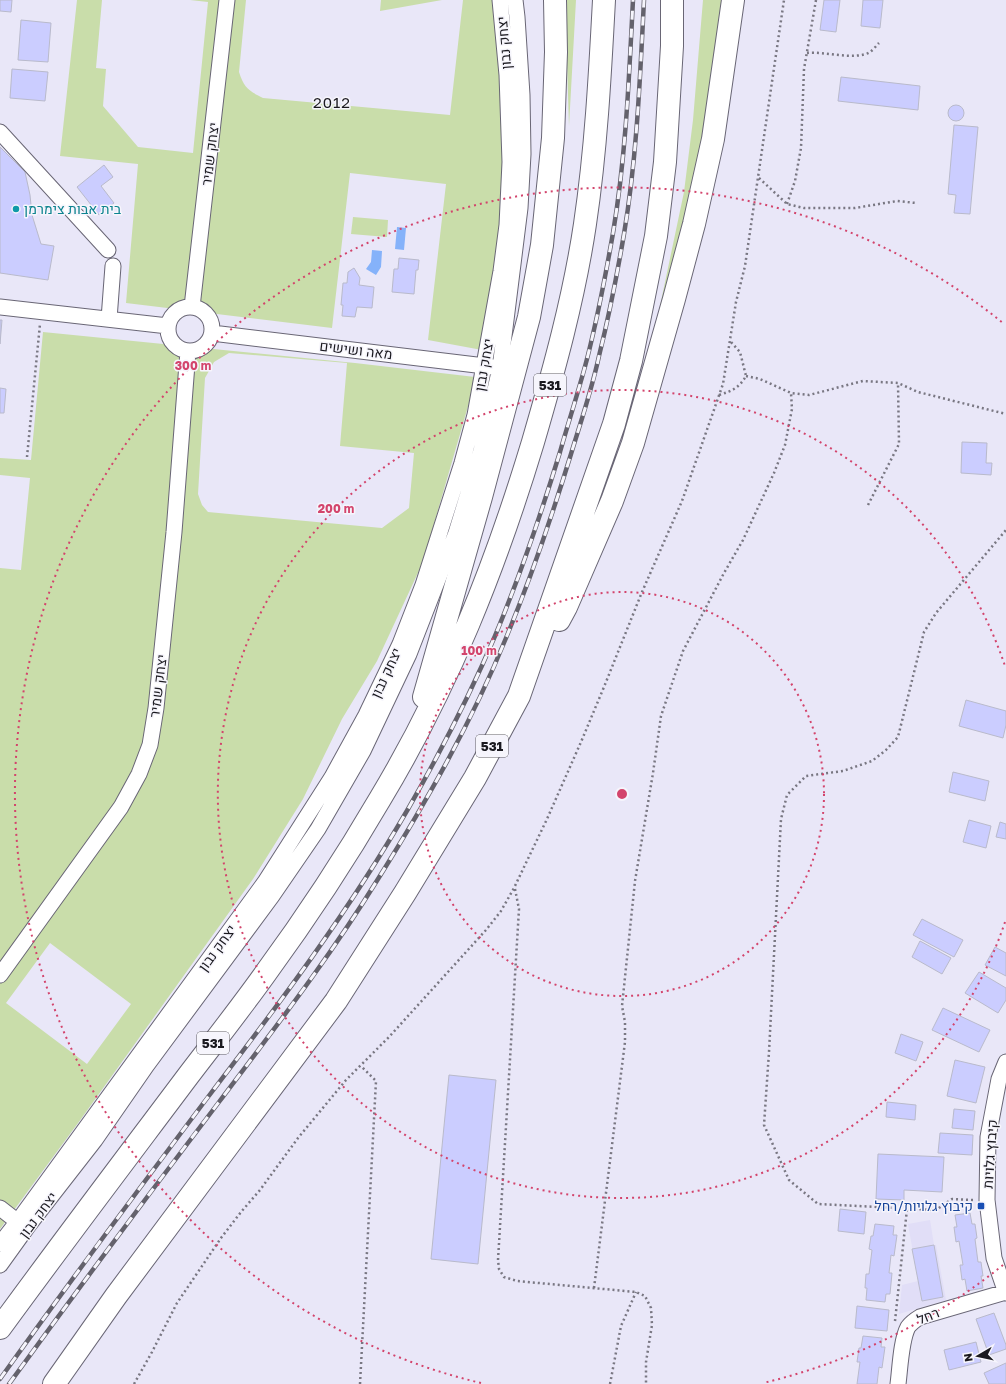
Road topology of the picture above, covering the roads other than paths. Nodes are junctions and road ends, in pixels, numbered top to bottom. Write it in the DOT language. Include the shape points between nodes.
graph roads {
  1 [pos="227,0"];
  2 [pos="500,0"];
  3 [pos="515,0"];
  4 [pos="555,0"];
  5 [pos="604,0"];
  6 [pos="672,0"];
  7 [pos="733,0"];
  8 [pos="0,132"];
  9 [pos="108,250"];
  10 [pos="113,266"];
  11 [pos="192,307"];
  12 [pos="0,308"];
  13 [pos="110,319"];
  14 [pos="168,326"];
  15 [pos="212,333"];
  16 [pos="188,351"];
  17 [pos="483,365"];
  18 [pos="500,368"];
  19 [pos="519,696"];
  20 [pos="410,747"];
  21 [pos="0,975"];
  22 [pos="1006,1062"];
  23 [pos="0,1208"];
  24 [pos="18,1222"];
  25 [pos="0,1244"];
  26 [pos="0,1265"];
  27 [pos="1006,1292"];
  28 [pos="0,1328"];
  29 [pos="54,1384"];
  30 [pos="898,1384"];
  1 -- 11 [label="street, יצחק שמיר"];
  2 -- 17 [label="street, יצחק נבון" via="507,75 510,162 507,225 501,272"];
  3 -- 18 [label="street, יצחק נבון" via="524,154 520,208"];
  4 -- 20 [label="highway" via="553,138 542,245 532,303 481,497"];
  5 -- 20 [label="highway, 531" via="592,173 585,226 560,350 518,492 494,559 469,625"];
  6 -- 19 [label="highway, 531" via="665,162 656,236 631,361 614,424"];
  7 -- 19 [label="highway" via="712,139 694,224 633,443 612,500 566,607"];
  8 -- 9 [label="street"];
  10 -- 13 [label="street"];
  11 -- 14 [label="street" via="179,310 172,316"];
  11 -- 15 [label="street" via="207,314"];
  12 -- 13 [label="street"];
  13 -- 14 [label="street"];
  14 -- 16 [label="street" via="174,344"];
  15 -- 16 [label="street" via="202,348"];
  15 -- 17 [label="street, מאה ושישים"];
  16 -- 21 [label="street, יצחק שמיר" via="173,539 150,745 139,774 121,807"];
  17 -- 18 [label="street, מאה ושישים"];
  17 -- 24 [label="street, יצחק נבון" via="473,422 462,463 423,585 400,644 332,777 265,882"];
  18 -- 26 [label="street, יצחק נבון" via="481,451 456,533 409,654 363,751 318,829 272,896 95,1140"];
  19 -- 29 [label="highway, 531" via="414,880 336,1001 116,1296"];
  20 -- 28 [label="highway, 531" via="343,860 291,938"];
  22 -- 27 [label="street, קיבוץ גלויות" via="988,1137 987,1200 994,1258"];
  23 -- 24 [label="street"];
  24 -- 25 [label="street, יצחק נבון"];
  27 -- 30 [label="street, רחל" via="920,1316 908,1327 904,1336"];
}
